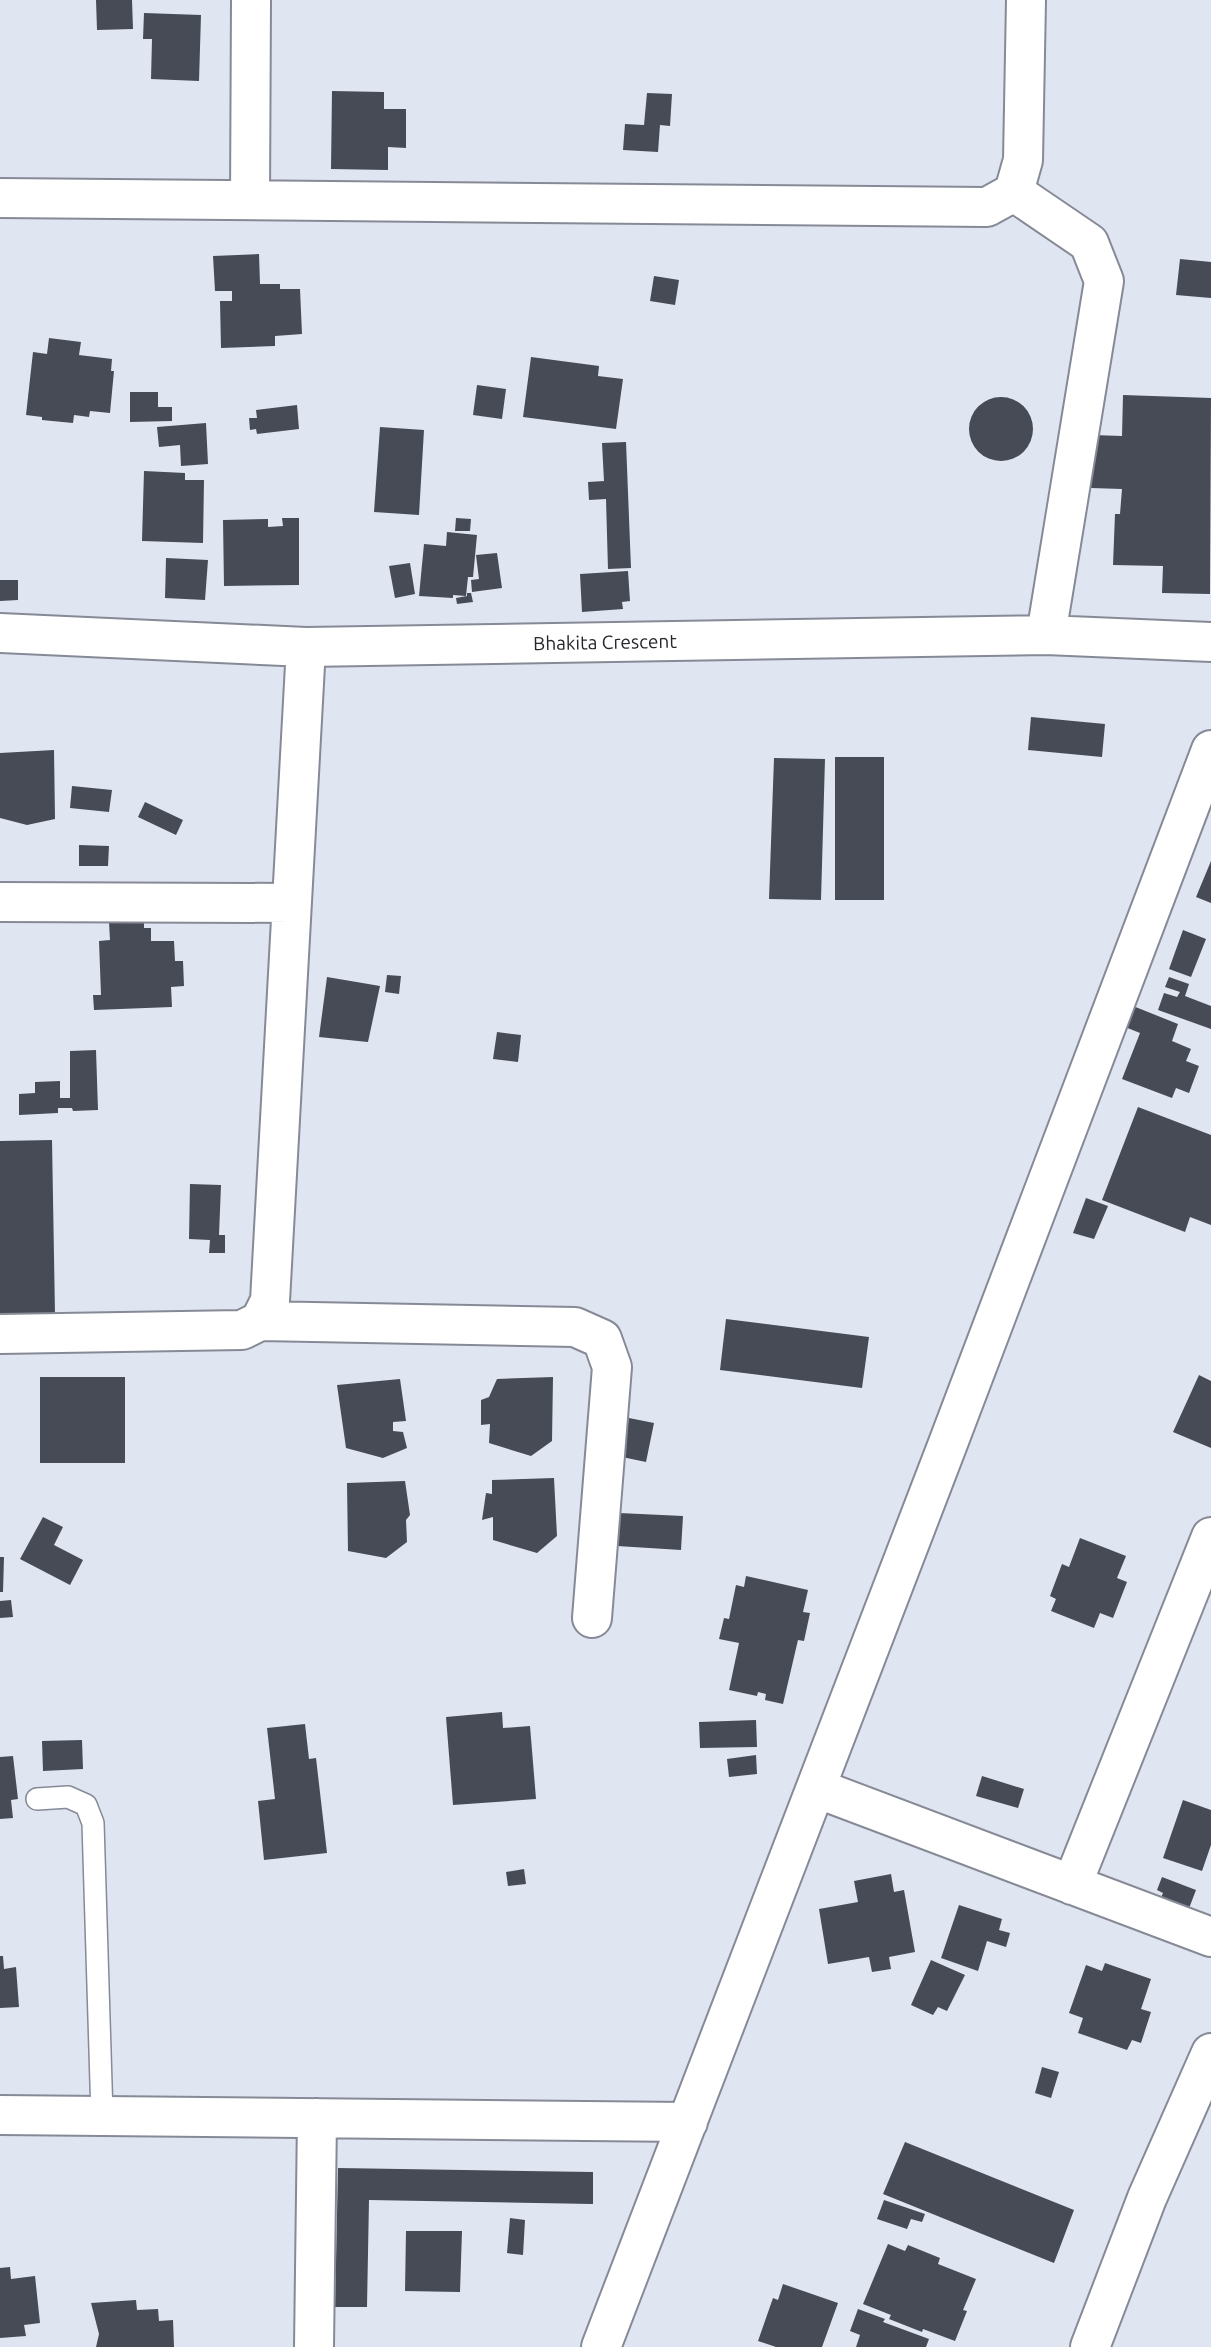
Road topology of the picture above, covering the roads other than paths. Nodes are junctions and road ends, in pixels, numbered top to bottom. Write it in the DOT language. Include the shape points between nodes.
graph roads {
  1 [pos="251,0"];
  2 [pos="1026,0"];
  3 [pos="1014,192"];
  4 [pos="0,198"];
  5 [pos="250,200"];
  6 [pos="0,633"];
  7 [pos="1046,635"];
  8 [pos="1211,642"];
  9 [pos="306,647"];
  10 [pos="1211,750"];
  11 [pos="0,902"];
  12 [pos="291,903"];
  13 [pos="260,1321"];
  14 [pos="0,1334"];
  15 [pos="1211,1537"];
  16 [pos="592,1618"];
  17 [pos="816,1788"];
  18 [pos="37,1799"];
  19 [pos="1072,1885"];
  20 [pos="1211,1937"];
  21 [pos="1211,2053"];
  22 [pos="0,2115"];
  23 [pos="102,2116"];
  24 [pos="317,2118"];
  25 [pos="688,2122"];
  26 [pos="314,2347"];
  27 [pos="601,2347"];
  28 [pos="1090,2347"];
  1 -- 5 [label="street"];
  2 -- 3 [label="street" via="1023,160"];
  3 -- 5 [label="street" via="987,207"];
  3 -- 7 [label="street" via="1089,243 1104,281"];
  4 -- 5 [label="street"];
  6 -- 9 [label="street, Bhakita Crescent"];
  7 -- 8 [label="street, Bhakita Crescent"];
  7 -- 9 [label="street, Bhakita Crescent"];
  9 -- 12 [label="street"];
  10 -- 17 [label="street"];
  11 -- 12 [label="street"];
  12 -- 13 [label="street" via="270,1301"];
  13 -- 14 [label="street" via="242,1330"];
  13 -- 16 [label="street" via="575,1327 602,1339 611,1367"];
  15 -- 19 [label="street"];
  17 -- 19 [label="street"];
  17 -- 25 [label="street"];
  18 -- 23 [label="lane" via="68,1797 86,1805 93,1823"];
  19 -- 20 [label="street"];
  21 -- 28 [label="street" via="1147,2198"];
  22 -- 23 [label="street"];
  23 -- 24 [label="street"];
  24 -- 25 [label="street"];
  24 -- 26 [label="street"];
  25 -- 27 [label="street"];
}
